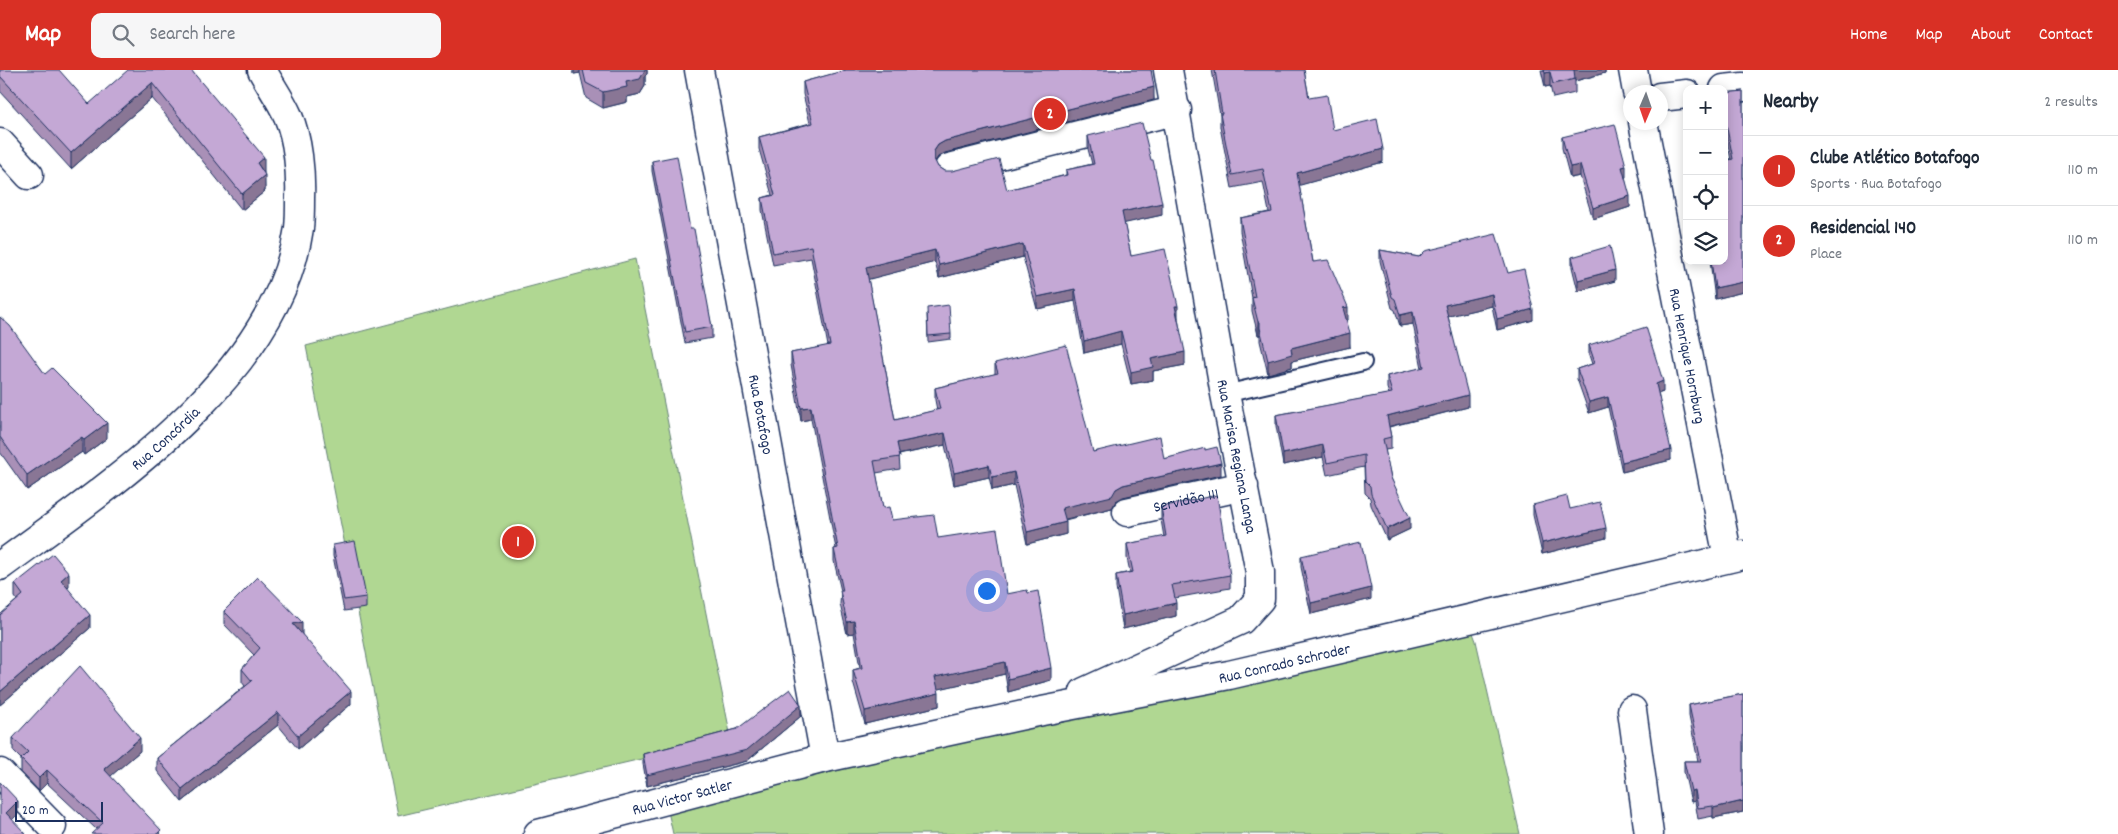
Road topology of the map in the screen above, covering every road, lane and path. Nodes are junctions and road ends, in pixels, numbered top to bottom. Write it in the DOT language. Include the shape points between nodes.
graph roads {
  1 [pos="262,70"];
  2 [pos="699,70"];
  3 [pos="1168,70"];
  4 [pos="1633,70"];
  5 [pos="1636,85"];
  6 [pos="1743,87"];
  7 [pos="1728,89"];
  8 [pos="1683,94"];
  9 [pos="1668,96"];
  10 [pos="1177,110"];
  11 [pos="1645,130"];
  12 [pos="0,143"];
  13 [pos="949,168"];
  14 [pos="29,175"];
  15 [pos="1362,362"];
  16 [pos="1225,394"];
  17 [pos="1244,486"];
  18 [pos="1127,512"];
  19 [pos="1735,557"];
  20 [pos="0,566"];
  21 [pos="1632,710"];
  22 [pos="1042,711"];
  23 [pos="824,758"];
  24 [pos="0,773"];
  25 [pos="52,826"];
  26 [pos="538,834"];
  27 [pos="1649,834"];
  1 -- 20 [label="street, Rua Concórdia" via="288,117 301,171 299,227 288,272 277,298 254,338 192,413 130,470"];
  2 -- 23 [label="street, Rua Botafogo"];
  3 -- 10 [label="street, Rua Marisa Regiana Langa"];
  4 -- 5 [label="street"];
  6 -- 7 [label="street"];
  8 -- 9 [label="street"];
  10 -- 13 [label="street"];
  10 -- 16 [label="street, Rua Marisa Regiana Langa"];
  11 -- 19 [label="street, Rua Henrique Hornburg"];
  12 -- 14 [label="street"];
  15 -- 16 [label="lane"];
  16 -- 17 [label="street, Rua Marisa Regiana Langa"];
  17 -- 18 [label="street, Servidão 111"];
  17 -- 22 [label="street, Rua Marisa Regiana Langa" via="1260,572 1260,599 1242,620"];
  19 -- 22 [label="street, Rua Conrado Schroder" via="1229,675"];
  21 -- 27 [label="street"];
  22 -- 23 [label="street, Rua Conrado Schroder"];
  23 -- 26 [label="street, Rua Victor Satler"];
  24 -- 25 [label="street"];
}
